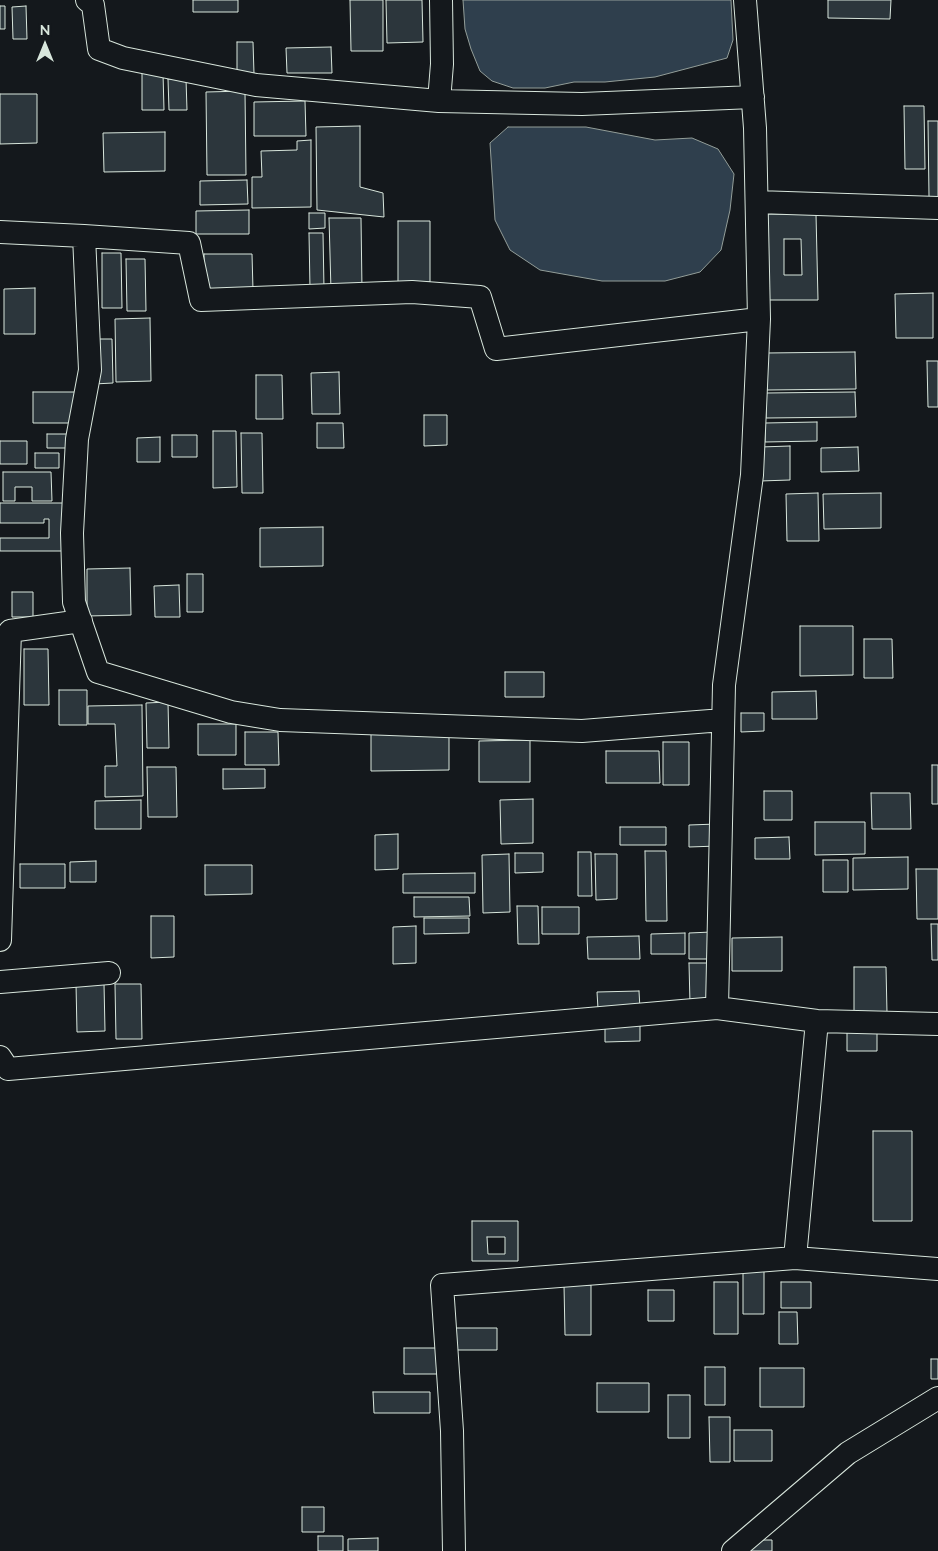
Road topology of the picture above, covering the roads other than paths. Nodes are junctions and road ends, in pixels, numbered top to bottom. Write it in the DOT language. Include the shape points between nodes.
graph roads {
  1 [pos="87,0"];
  2 [pos="441,0"];
  3 [pos="745,0"];
  4 [pos="753,97"];
  5 [pos="439,101"];
  6 [pos="757,202"];
  7 [pos="938,208"];
  8 [pos="0,232"];
  9 [pos="84,236"];
  10 [pos="759,319"];
  11 [pos="81,621"];
  12 [pos="723,720"];
  13 [pos="0,940"];
  14 [pos="109,973"];
  15 [pos="0,982"];
  16 [pos="717,1008"];
  17 [pos="817,1021"];
  18 [pos="938,1024"];
  19 [pos="0,1057"];
  20 [pos="795,1258"];
  21 [pos="938,1269"];
  22 [pos="938,1398"];
  23 [pos="454,1551"];
  24 [pos="733,1551"];
  1 -- 5 [label="street" via="93,5 99,49 123,58 256,85"];
  2 -- 5 [label="street"];
  3 -- 4 [label="street"];
  4 -- 5 [label="street" via="582,104"];
  4 -- 6 [label="street"];
  6 -- 7 [label="street"];
  6 -- 10 [label="street"];
  8 -- 9 [label="street"];
  9 -- 10 [label="street" via="189,243 201,300 412,292 480,297 496,349"];
  9 -- 11 [label="street" via="90,370 77,439 72,532 74,602"];
  10 -- 12 [label="street" via="752,475 724,685"];
  11 -- 12 [label="street" via="98,672 231,712 271,718 582,731"];
  11 -- 13 [label="street" via="10,630"];
  12 -- 16 [label="street"];
  14 -- 15 [label="street"];
  16 -- 17 [label="street"];
  16 -- 19 [label="street" via="8,1069"];
  17 -- 18 [label="street"];
  17 -- 20 [label="street"];
  20 -- 21 [label="street"];
  20 -- 23 [label="street" via="442,1285 452,1431"];
  22 -- 24 [label="street" via="848,1453"];
}
